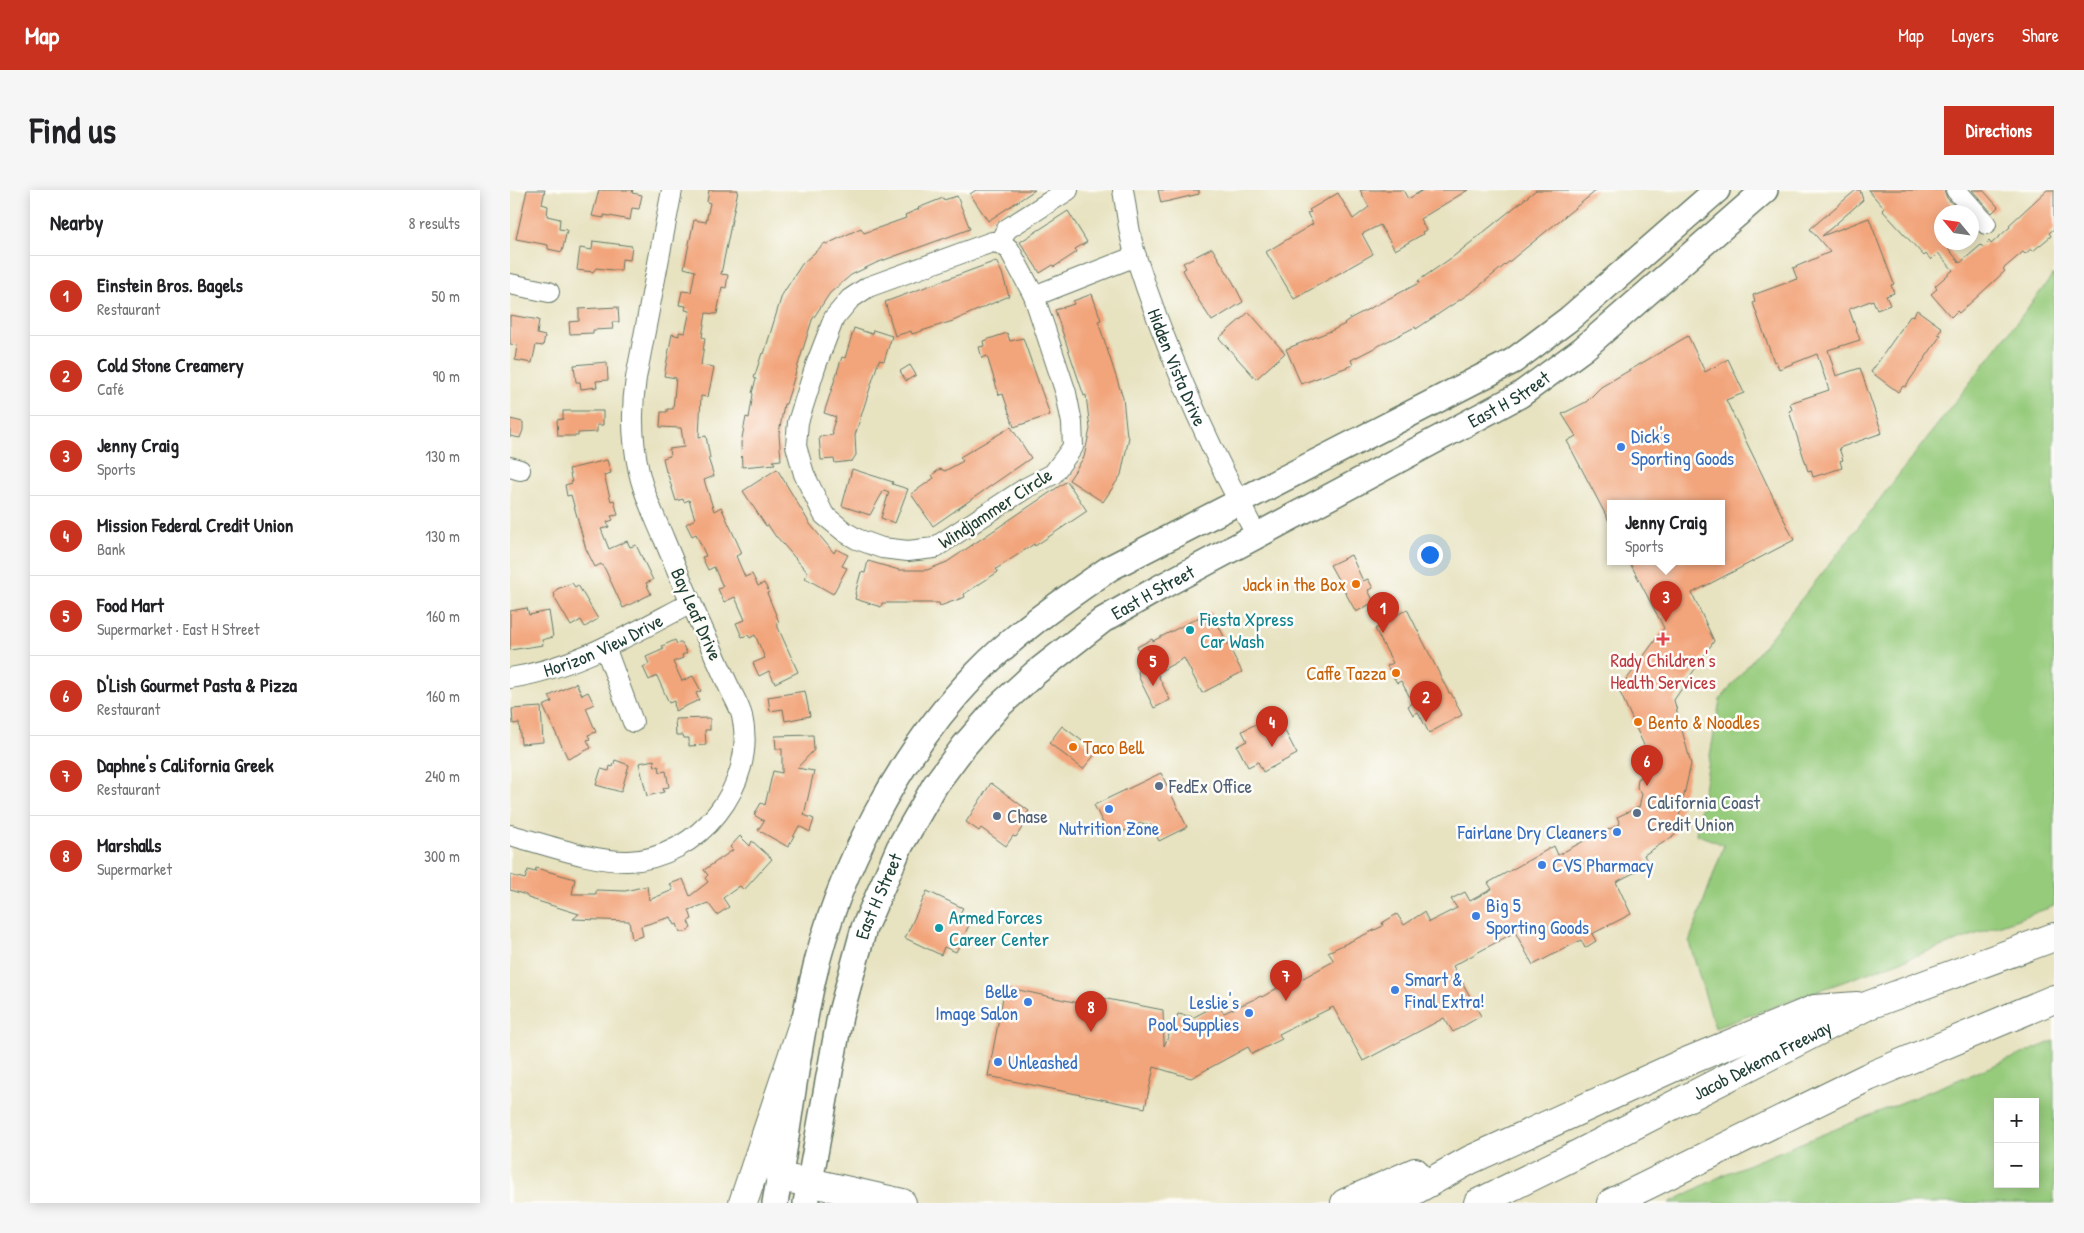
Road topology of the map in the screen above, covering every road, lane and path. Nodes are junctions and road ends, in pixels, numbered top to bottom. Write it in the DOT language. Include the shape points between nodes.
graph roads {
  1 [pos="672,190"];
  2 [pos="1068,190"];
  3 [pos="1123,190"];
  4 [pos="1717,190"];
  5 [pos="1765,190"];
  6 [pos="1956,190"];
  7 [pos="1986,224"];
  8 [pos="999,243"];
  9 [pos="1136,256"];
  10 [pos="510,284"];
  11 [pos="548,292"];
  12 [pos="1034,296"];
  13 [pos="1239,502"];
  14 [pos="1257,536"];
  15 [pos="691,603"];
  16 [pos="605,647"];
  17 [pos="510,678"];
  18 [pos="633,722"];
  19 [pos="510,835"];
  20 [pos="2054,937"];
  21 [pos="2054,999"];
  22 [pos="1869,1005"];
  23 [pos="803,1024"];
  24 [pos="1470,1160"];
  25 [pos="778,1191"];
  26 [pos="808,1192"];
  27 [pos="743,1203"];
  28 [pos="902,1203"];
  29 [pos="1345,1203"];
  30 [pos="1392,1203"];
  31 [pos="1478,1203"];
  32 [pos="1610,1203"];
  1 -- 15 [label="street, Bay Leaf Drive" via="636,378 633,428 645,494"];
  2 -- 8 [label="street" via="1007,229"];
  3 -- 9 [label="street, Hidden Vista Drive"];
  4 -- 13 [label="main road, East H Street" via="1569,319 1513,361"];
  5 -- 14 [label="main road, East H Street" via="1583,349 1520,395"];
  6 -- 7 [label="street"];
  8 -- 12 [label="street, Windjammer Circle" via="1009,249"];
  8 -- 12 [label="street, Windjammer Circle" via="992,242 868,287 850,300 834,318 798,422 796,446 804,474 824,515 857,539 882,548 908,551 934,548 1053,474 1073,447 1072,423 1066,393"];
  9 -- 12 [label="street"];
  9 -- 13 [label="street, Hidden Vista Drive" via="1177,370"];
  10 -- 11 [label="street"];
  13 -- 14 [label="street, Hidden Vista Drive"];
  13 -- 23 [label="main road, East H Street" via="1110,568 1020,633 977,673 918,747 893,784 860,846 829,921"];
  14 -- 26 [label="main road, East H Street" via="1103,620 999,706 935,785 898,848 864,928 840,1016"];
  15 -- 16 [label="street, Horizon View Drive"];
  15 -- 19 [label="street, Bay Leaf Drive" via="742,714 743,750 739,772 719,811 686,842 658,855 628,861 607,859"];
  16 -- 17 [label="street, Horizon View Drive" via="558,667"];
  16 -- 18 [label="street"];
  20 -- 22 [label="highway, Jacob Dekema Freeway"];
  21 -- 32 [label="highway" via="1868,1077"];
  22 -- 24 [label="highway" via="1815,1009 1681,1064"];
  22 -- 31 [label="highway, Jacob Dekema Freeway"];
  23 -- 25 [label="main road, East H Street"];
  23 -- 27 [label="highway"];
  24 -- 29 [label="highway" via="1426,1168"];
  24 -- 30 [label="highway"];
  25 -- 26 [label="highway"];
  26 -- 28 [label="highway"];
}
